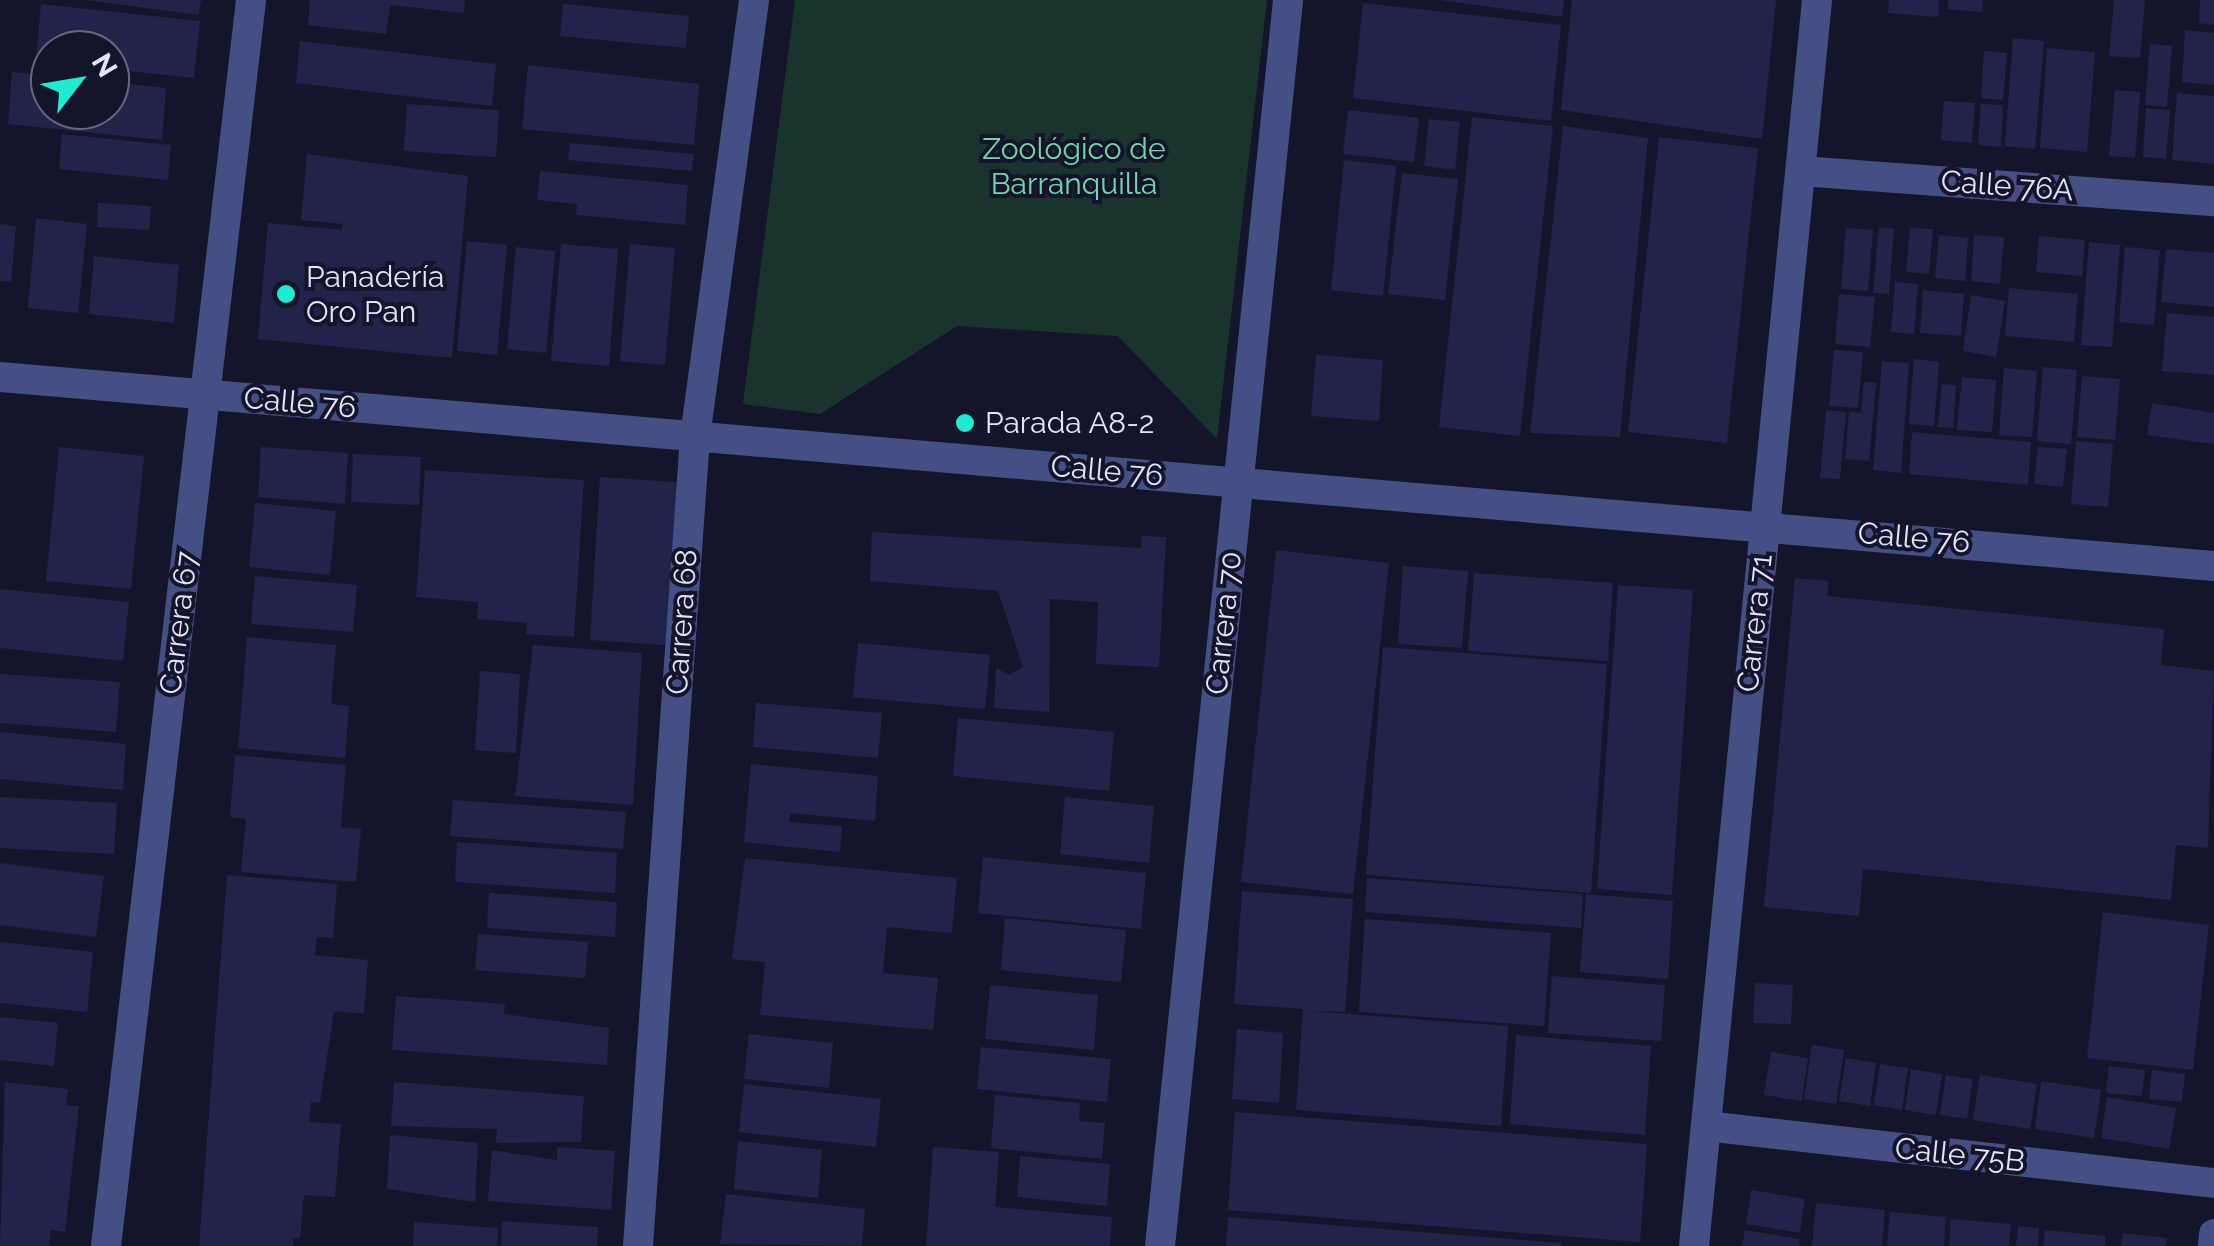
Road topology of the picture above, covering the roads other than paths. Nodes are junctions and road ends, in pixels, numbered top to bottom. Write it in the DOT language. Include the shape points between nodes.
graph roads {
  1 [pos="251,0"];
  2 [pos="754,0"];
  3 [pos="1288,0"];
  4 [pos="1818,0"];
  5 [pos="1800,171"];
  6 [pos="2214,201"];
  7 [pos="0,377"];
  8 [pos="205,394"];
  9 [pos="695,436"];
  10 [pos="1238,483"];
  11 [pos="1765,525"];
  12 [pos="2214,566"];
  13 [pos="1706,1126"];
  14 [pos="2214,1183"];
  15 [pos="2214,1234"];
  16 [pos="106,1246"];
  17 [pos="638,1246"];
  18 [pos="1160,1246"];
  19 [pos="1694,1246"];
  20 [pos="2213,1246"];
  1 -- 8 [label="street, Carrera 67"];
  2 -- 9 [label="street, Carrera 68"];
  3 -- 10 [label="street, Carrera 70"];
  4 -- 5 [label="street, Carrera 71"];
  5 -- 6 [label="street, Calle 76A"];
  5 -- 11 [label="street, Carrera 71"];
  7 -- 8 [label="street, Calle 76"];
  8 -- 9 [label="street, Calle 76"];
  8 -- 16 [label="street, Carrera 67"];
  9 -- 10 [label="street, Calle 76"];
  9 -- 17 [label="street, Carrera 68"];
  10 -- 11 [label="street, Calle 76"];
  10 -- 18 [label="street, Carrera 70"];
  11 -- 12 [label="street, Calle 76"];
  11 -- 13 [label="street, Carrera 71"];
  13 -- 14 [label="street, Calle 75B"];
  13 -- 19 [label="street, Carrera 71"];
  15 -- 20 [label="street"];
}
